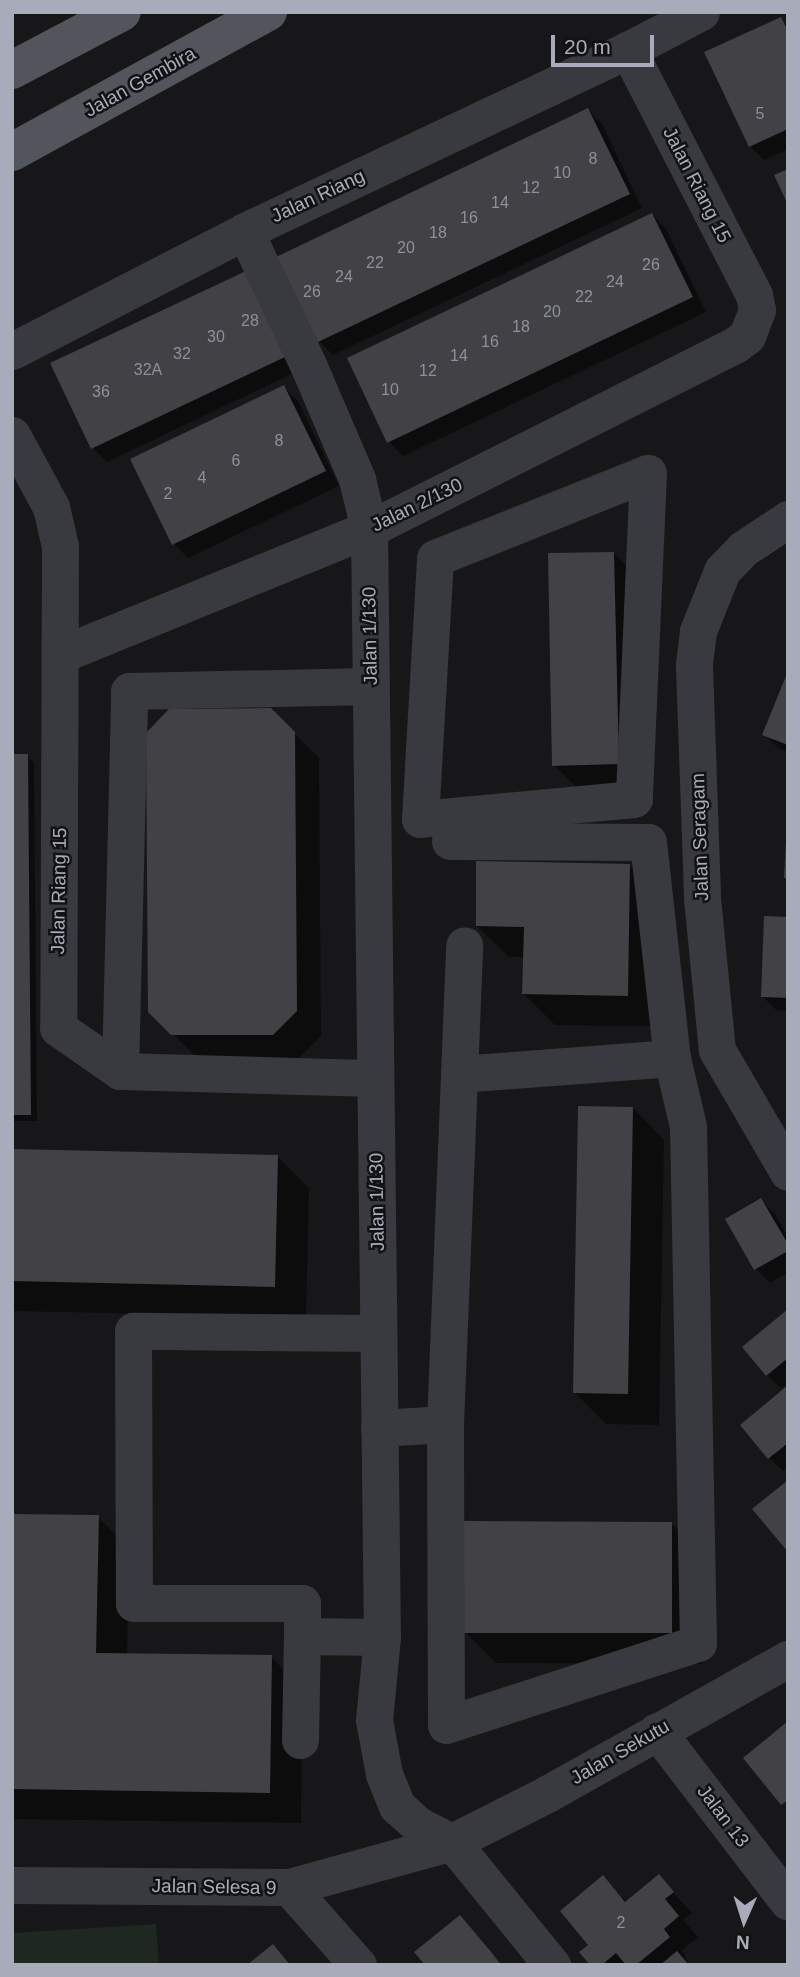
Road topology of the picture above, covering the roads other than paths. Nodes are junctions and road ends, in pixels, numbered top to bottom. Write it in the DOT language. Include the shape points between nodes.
graph roads {
  1 [pos="122,12"];
  2 [pos="268,12"];
  3 [pos="701,12"];
  4 [pos="628,50"];
  5 [pos="12,70"];
  6 [pos="12,152"];
  7 [pos="245,231"];
  8 [pos="754,323"];
  9 [pos="12,351"];
  10 [pos="12,435"];
  11 [pos="788,519"];
  12 [pos="369,529"];
  13 [pos="62,654"];
  14 [pos="427,655"];
  15 [pos="371,669"];
  16 [pos="450,841"];
  17 [pos="464,945"];
  18 [pos="671,1058"];
  19 [pos="120,1071"];
  20 [pos="459,1074"];
  21 [pos="375,1078"];
  22 [pos="788,1172"];
  23 [pos="378,1333"];
  24 [pos="445,1424"];
  25 [pos="379,1427"];
  26 [pos="302,1636"];
  27 [pos="382,1637"];
  28 [pos="788,1659"];
  29 [pos="657,1731"];
  30 [pos="300,1740"];
  31 [pos="452,1842"];
  32 [pos="12,1885"];
  33 [pos="289,1887"];
  34 [pos="788,1902"];
  35 [pos="358,1965"];
  36 [pos="552,1965"];
  1 -- 5 [label="main road"];
  2 -- 6 [label="main road, Jalan Gembira"];
  3 -- 4 [label="street, Jalan Riang"];
  4 -- 7 [label="street, Jalan Riang"];
  4 -- 8 [label="street, Jalan Riang 15" via="754,295"];
  7 -- 9 [label="street, Jalan Riang"];
  7 -- 12 [label="street, Jalan 1/130" via="357,479"];
  8 -- 12 [label="street, Jalan 2/130" via="735,345"];
  10 -- 13 [label="street, Jalan Riang 15" via="57,525"];
  11 -- 22 [label="street, Jalan Seragam" via="743,549 722,571 698,631 694,666 702,898 717,1050"];
  12 -- 13 [label="street, Jalan 2/130"];
  12 -- 15 [label="street, Jalan 1/130"];
  13 -- 19 [label="street, Jalan Riang 15" via="58,1028"];
  14 -- 14 [label="street" via="420,819 634,799 648,474 435,558"];
  14 -- 15 [label="street"];
  15 -- 19 [label="street" via="128,691"];
  15 -- 21 [label="street, Jalan 1/130"];
  16 -- 18 [label="street" via="648,842"];
  17 -- 20 [label="street"];
  18 -- 20 [label="street"];
  18 -- 24 [label="street" via="688,1126 698,1643 446,1725"];
  19 -- 21 [label="street"];
  20 -- 24 [label="street"];
  21 -- 23 [label="street, Jalan 1/130"];
  23 -- 25 [label="street, Jalan 1/130"];
  23 -- 26 [label="street" via="133,1331 134,1603 302,1603"];
  24 -- 25 [label="street"];
  25 -- 27 [label="street, Jalan 1/130"];
  26 -- 27 [label="street"];
  26 -- 30 [label="street"];
  27 -- 31 [label="street, Jalan 1/130" via="374,1720 388,1792 418,1825"];
  28 -- 29 [label="street, Jalan Sekutu"];
  29 -- 31 [label="street, Jalan Sekutu"];
  29 -- 34 [label="street, Jalan 13"];
  31 -- 33 [label="street, Jalan Selesa 9"];
  31 -- 36 [label="street"];
  32 -- 33 [label="street, Jalan Selesa 9"];
  33 -- 35 [label="street"];
}
